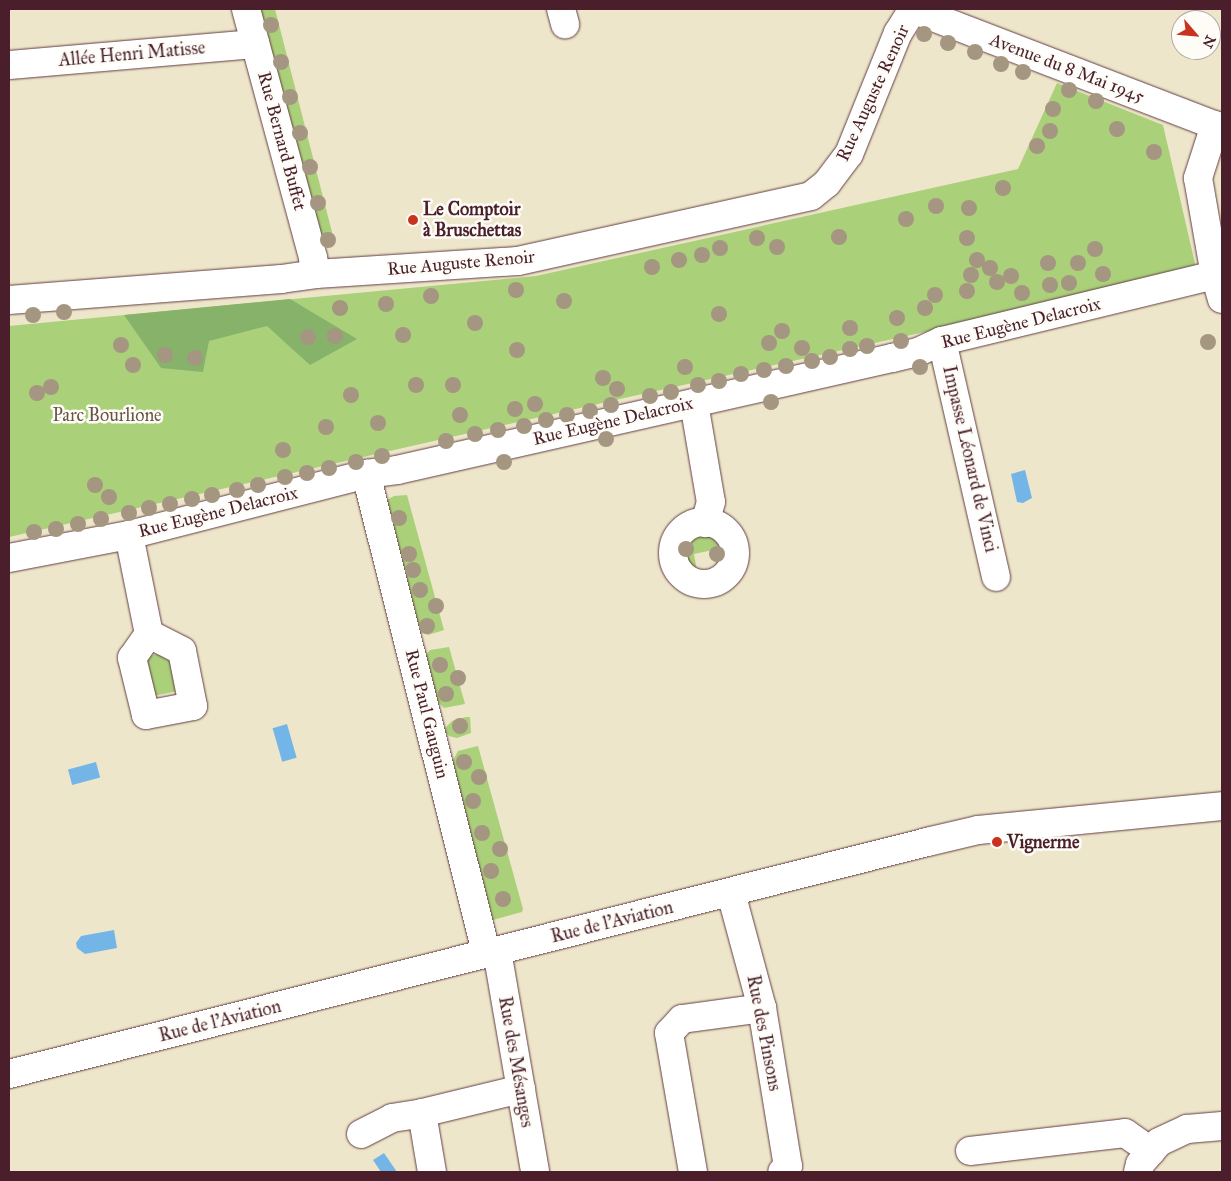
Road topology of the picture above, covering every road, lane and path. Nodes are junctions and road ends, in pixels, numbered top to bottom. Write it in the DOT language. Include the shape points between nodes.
graph roads {
  1 [pos="246,9"];
  2 [pos="913,9"];
  3 [pos="255,44"];
  4 [pos="9,65"];
  5 [pos="1219,126"];
  6 [pos="316,274"];
  7 [pos="1220,292"];
  8 [pos="9,300"];
  9 [pos="942,341"];
  10 [pos="694,403"];
  11 [pos="366,474"];
  12 [pos="705,522"];
  13 [pos="129,535"];
  14 [pos="9,558"];
  15 [pos="996,577"];
  16 [pos="150,634"];
  17 [pos="1222,806"];
  18 [pos="731,893"];
  19 [pos="492,952"];
  20 [pos="762,1008"];
  21 [pos="9,1074"];
  22 [pos="521,1089"];
  23 [pos="422,1114"];
  24 [pos="1222,1126"];
  25 [pos="361,1134"];
  26 [pos="970,1151"];
  27 [pos="1144,1162"];
  28 [pos="432,1172"];
  29 [pos="535,1172"];
  30 [pos="693,1172"];
  31 [pos="782,1172"];
  1 -- 3 [label="street, Rue Bernard Buffet"];
  2 -- 5 [label="street, Avenue du 8 Mai 1945"];
  2 -- 6 [label="street, Rue Auguste Renoir" via="898,33 849,154 827,184 811,196 518,261"];
  3 -- 4 [label="street, Allée Henri Matisse"];
  3 -- 6 [label="street, Rue Bernard Buffet"];
  5 -- 7 [label="street" via="1198,178"];
  6 -- 8 [label="street, Rue Auguste Renoir"];
  7 -- 9 [label="street, Rue Eugène Delacroix"];
  9 -- 10 [label="street, Rue Eugène Delacroix" via="918,352"];
  9 -- 15 [label="street, Impasse Léonard de Vinci"];
  10 -- 11 [label="street, Rue Eugène Delacroix" via="398,470"];
  10 -- 12 [label="street" via="712,502"];
  11 -- 13 [label="street, Rue Eugène Delacroix"];
  11 -- 19 [label="street, Rue Paul Gauguin"];
  13 -- 14 [label="street, Rue Eugène Delacroix"];
  13 -- 16 [label="street"];
  17 -- 18 [label="street, Rue de l'Aviation" via="978,830"];
  18 -- 19 [label="street, Rue de l'Aviation"];
  18 -- 20 [label="street, Rue des Pinsons"];
  19 -- 21 [label="street, Rue de l'Aviation"];
  19 -- 22 [label="street, Rue des Mésanges"];
  20 -- 30 [label="street" via="682,1019 669,1033"];
  20 -- 31 [label="street, Rue des Pinsons" via="788,1166"];
  22 -- 23 [label="street"];
  22 -- 29 [label="street, Rue des Mésanges"];
  23 -- 25 [label="street" via="392,1118"];
  23 -- 28 [label="street"];
  24 -- 27 [label="street" via="1187,1129 1158,1142"];
  26 -- 27 [label="street" via="1125,1133"];
}
